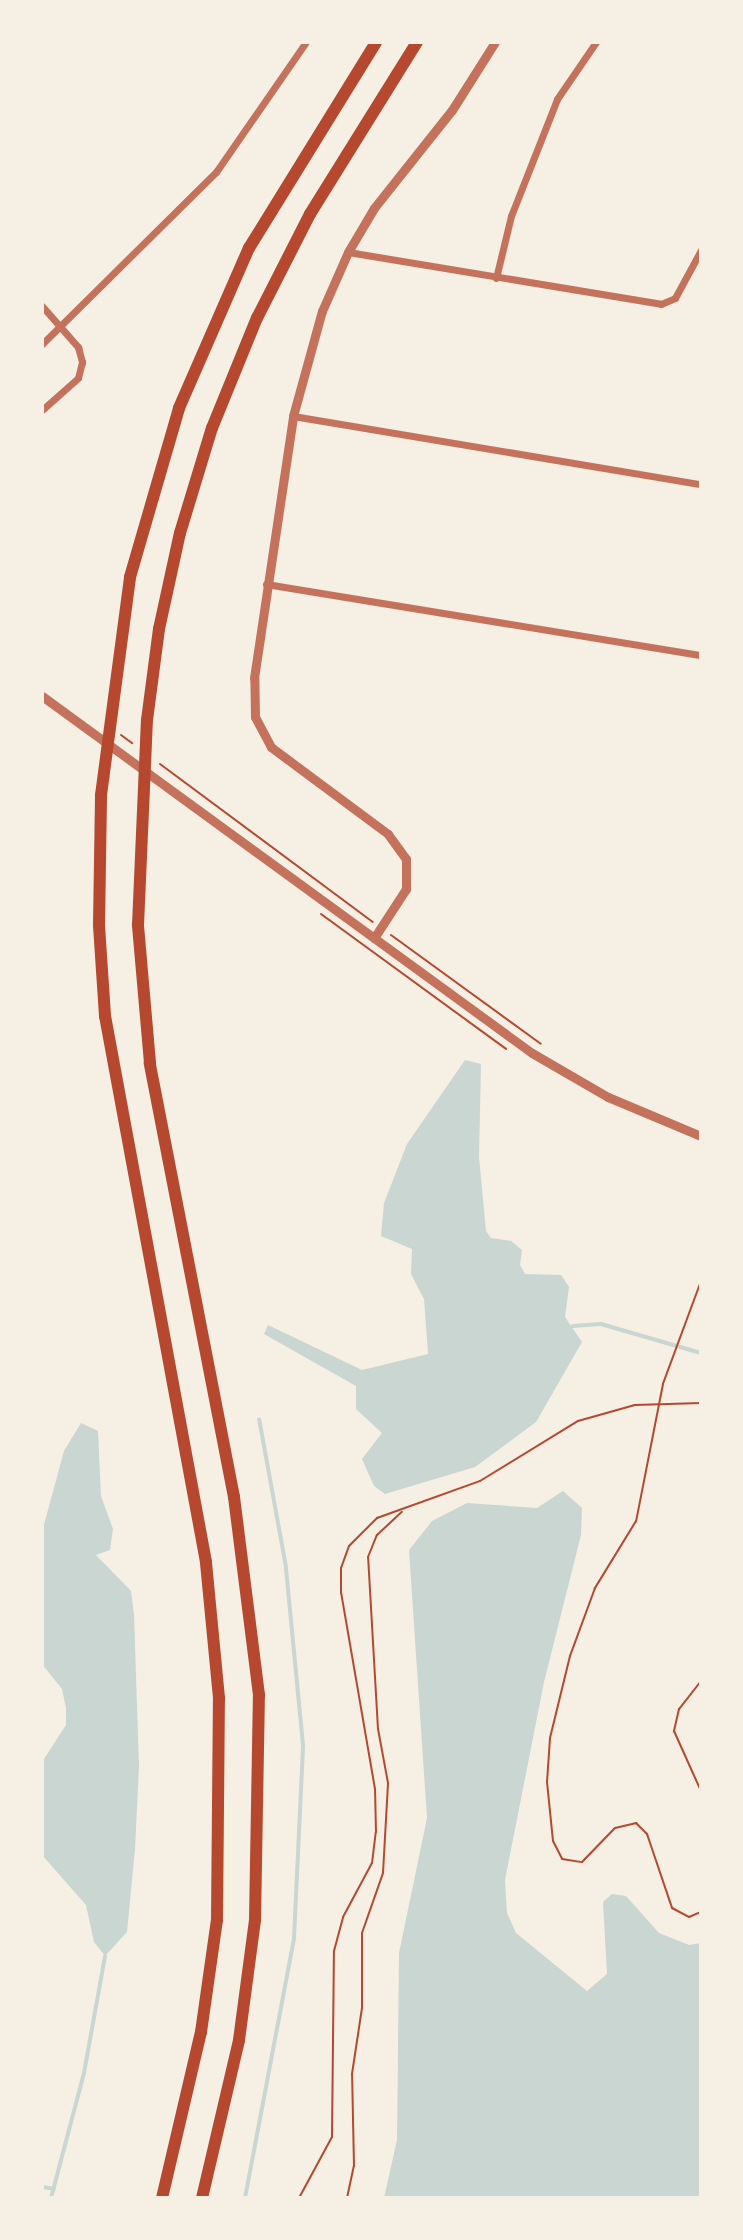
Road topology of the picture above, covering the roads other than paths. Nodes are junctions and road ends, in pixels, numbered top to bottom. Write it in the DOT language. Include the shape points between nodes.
graph roads {
  1 [pos="306,42"];
  2 [pos="376,42"];
  3 [pos="417,42"];
  4 [pos="495,42"];
  5 [pos="596,42"];
  6 [pos="701,250"];
  7 [pos="348,252"];
  8 [pos="496,278"];
  9 [pos="42,306"];
  10 [pos="61,327"];
  11 [pos="42,344"];
  12 [pos="42,410"];
  13 [pos="293,416"];
  14 [pos="701,484"];
  15 [pos="266,584"];
  16 [pos="701,655"];
  17 [pos="45,698"];
  18 [pos="374,938"];
  19 [pos="701,1136"];
  20 [pos="162,2198"];
  21 [pos="202,2198"];
  1 -- 10 [label="street" via="216,172"];
  2 -- 20 [label="highway" via="249,248 179,408 127,590 101,795 99,925 105,1016 206,1562 220,1711 217,1920 201,2032"];
  3 -- 21 [label="highway" via="310,214 257,318 212,428 180,533 147,720 138,925 150,1063 234,1497 259,1695 261,1817 250,1966 226,2106"];
  4 -- 7 [label="street"];
  5 -- 8 [label="street" via="557,99 511,216"];
  6 -- 8 [label="street" via="668,304"];
  7 -- 8 [label="street"];
  7 -- 13 [label="street" via="322,311"];
  9 -- 10 [label="street"];
  10 -- 11 [label="street"];
  10 -- 12 [label="street" via="82,354 81,370"];
  13 -- 14 [label="street"];
  13 -- 15 [label="street"];
  15 -- 16 [label="street"];
  15 -- 18 [label="street" via="252,693 255,717 279,756 402,850 409,868 406,889"];
  17 -- 18 [label="street"];
  18 -- 19 [label="street" via="561,1071"];
}
